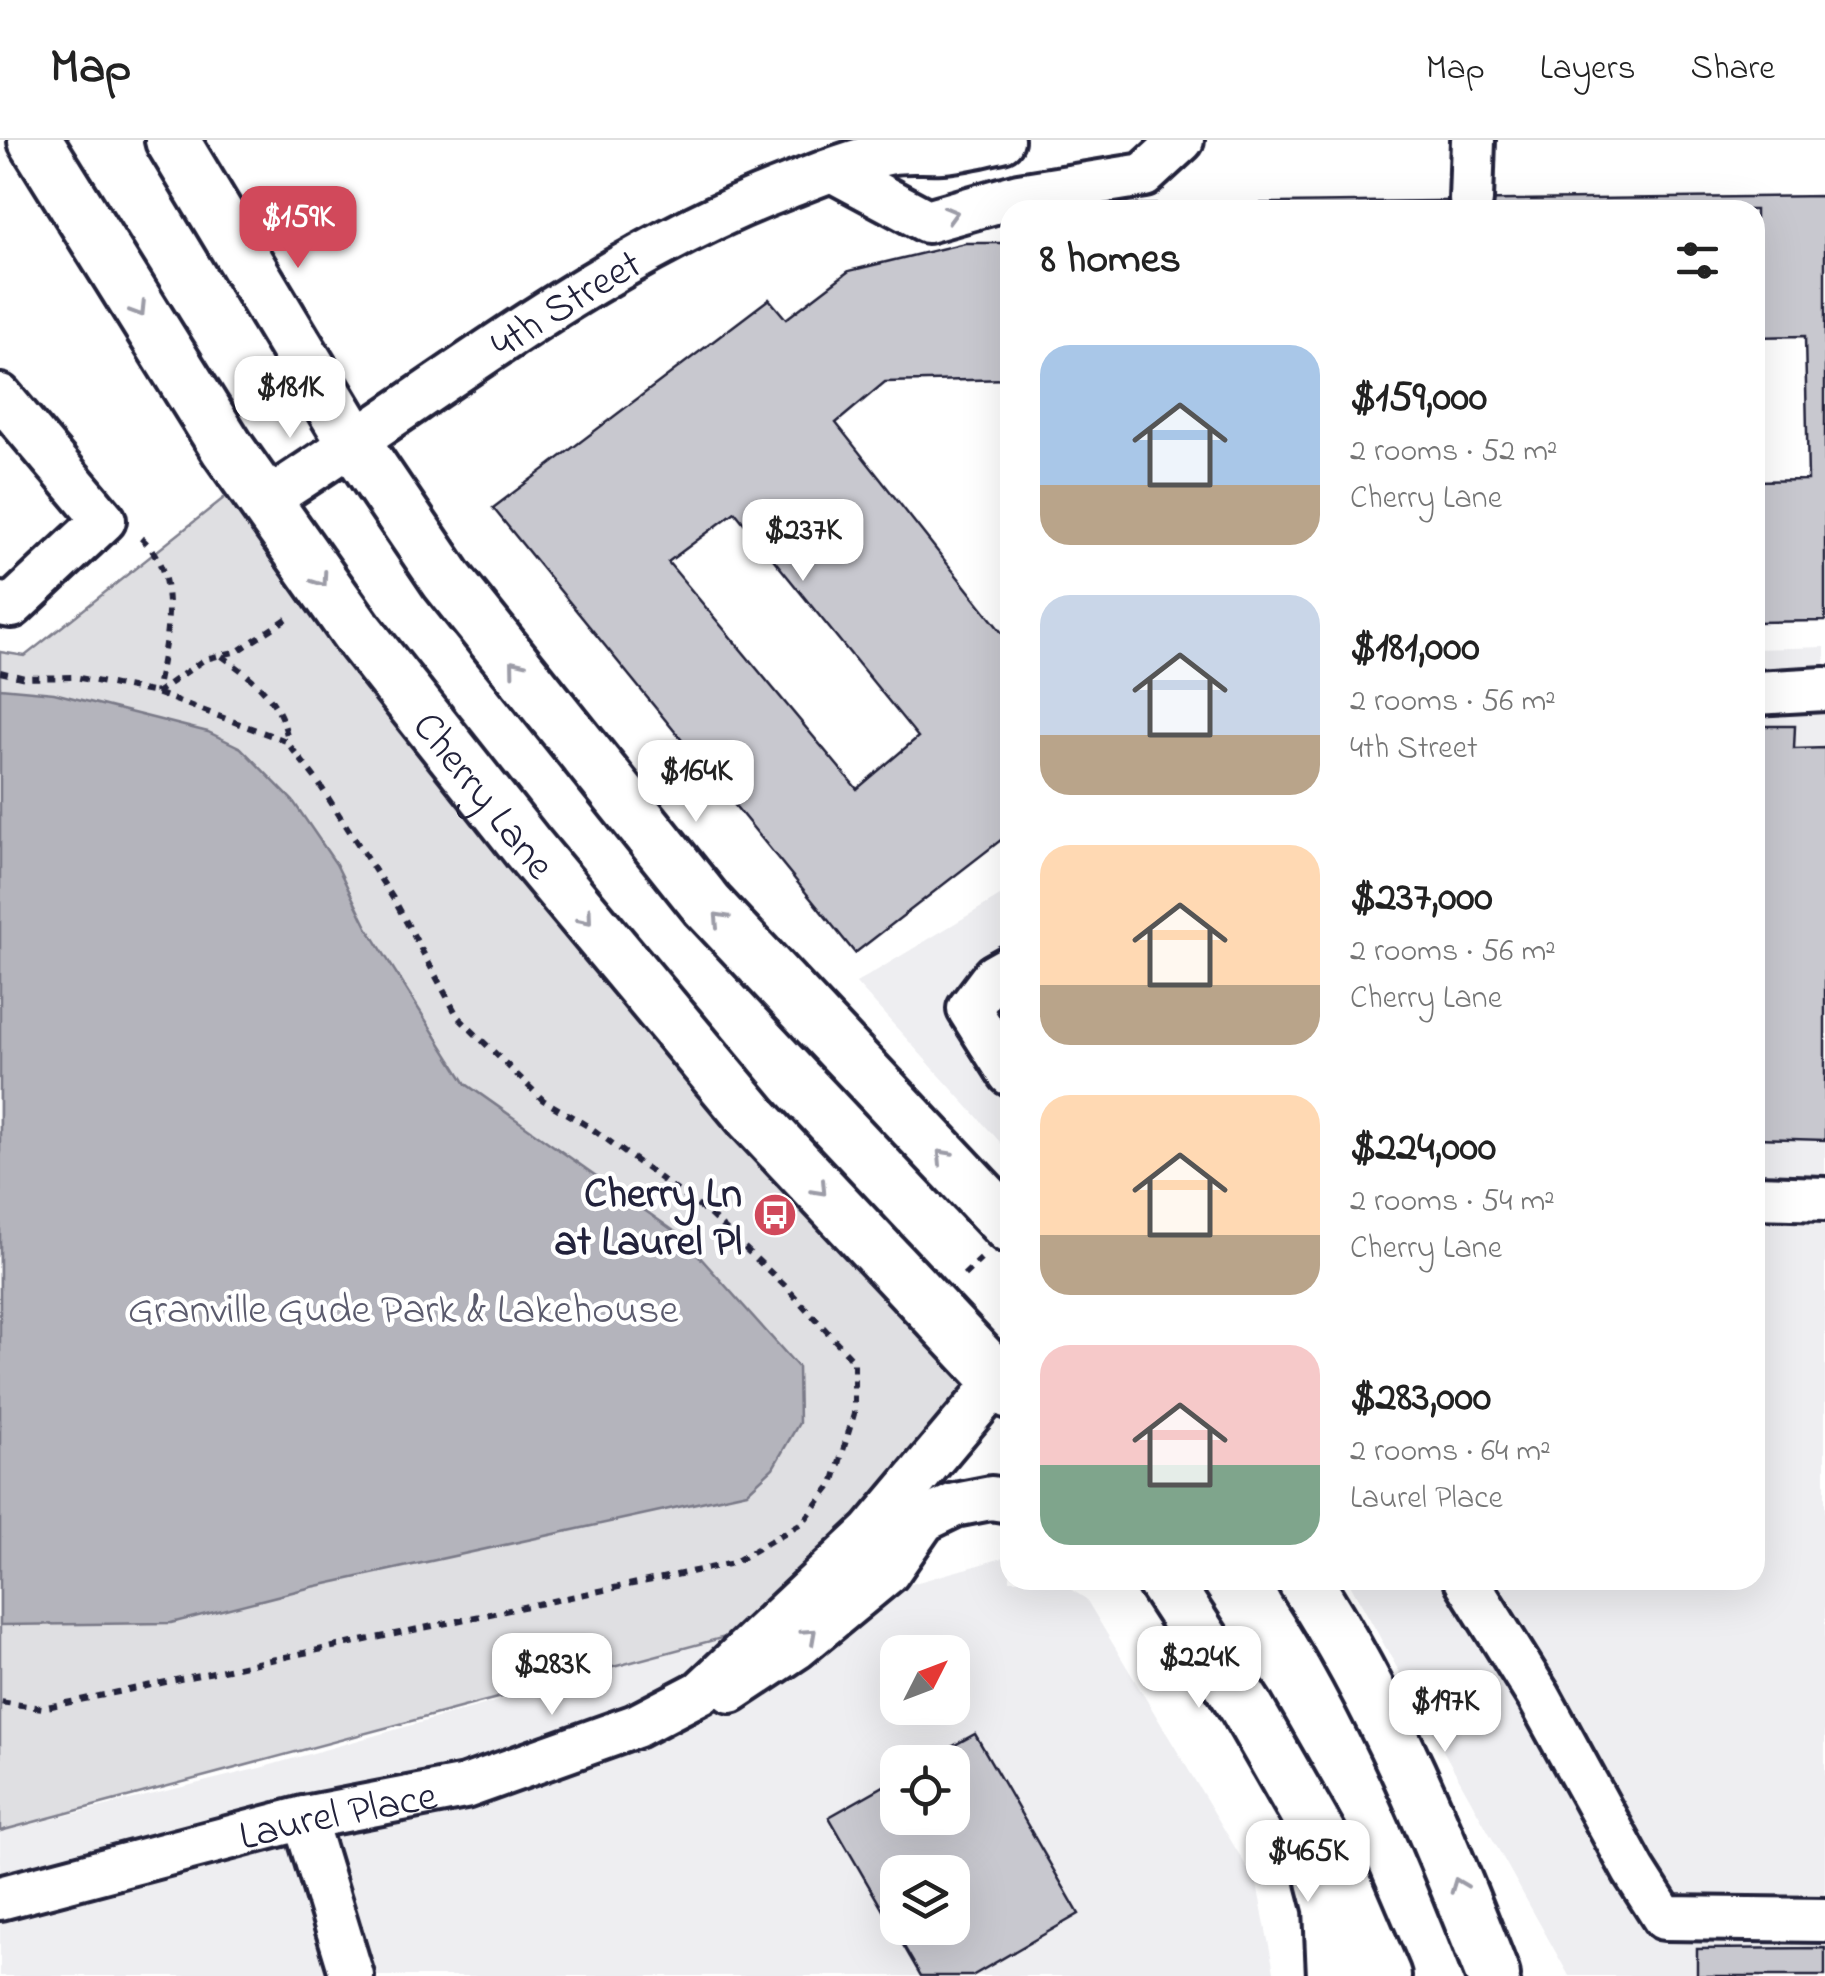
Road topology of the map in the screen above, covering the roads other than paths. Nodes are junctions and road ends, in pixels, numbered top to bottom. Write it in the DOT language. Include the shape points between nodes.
graph roads {
  1 [pos="35,140"];
  2 [pos="172,140"];
  3 [pos="1002,140"];
  4 [pos="1182,140"];
  5 [pos="1473,140"];
  6 [pos="894,144"];
  7 [pos="832,170"];
  8 [pos="1000,200"];
  9 [pos="1001,200"];
  10 [pos="1471,200"];
  11 [pos="0,396"];
  12 [pos="355,444"];
  13 [pos="265,500"];
  14 [pos="0,604"];
  15 [pos="1825,689"];
  16 [pos="1765,692"];
  17 [pos="1000,973"];
  18 [pos="1000,1059"];
  19 [pos="1765,1197"];
  20 [pos="1825,1200"];
  21 [pos="998,1241"];
  22 [pos="1000,1374"];
  23 [pos="1000,1387"];
  24 [pos="1000,1499"];
  25 [pos="1170,1590"];
  26 [pos="1310,1590"];
  27 [pos="1472,1590"];
  28 [pos="665,1711"];
  29 [pos="1300,1803"];
  30 [pos="304,1818"];
  31 [pos="0,1898"];
  32 [pos="1825,1920"];
  33 [pos="1493,1966"];
  34 [pos="352,1976"];
  35 [pos="1334,1976"];
  36 [pos="1384,1976"];
  1 -- 13 [label="main road, Cherry Lane, one-way"];
  2 -- 12 [label="main road"];
  3 -- 6 [label="street, 4th Street" via="946,151"];
  9 -- 4 [label="street, one-way" via="1144,176"];
  5 -- 10 [label="street"];
  6 -- 7 [label="street, 4th Street"];
  7 -- 8 [label="street, one-way" via="927,221"];
  7 -- 12 [label="street, 4th Street" via="746,202 647,251 546,310"];
  11 -- 14 [label="street" via="104,520 12,606"];
  12 -- 13 [label="street, 4th Street"];
  21 -- 12 [label="main road, one-way" via="707,905 447,580"];
  13 -- 22 [label="main road, Cherry Lane, one-way" via="357,632 753,1118"];
  15 -- 16 [label="street"];
  17 -- 18 [label="street" via="968,1009"];
  19 -- 20 [label="street"];
  23 -- 28 [label="street, Laurel Place" via="870,1532 701,1692"];
  28 -- 24 [label="street, Laurel Place, one-way" via="712,1704 796,1648 888,1572 924,1520 955,1504"];
  25 -- 29 [label="main road"];
  33 -- 26 [label="main road, one-way" via="1368,1690"];
  27 -- 32 [label="street" via="1664,1918"];
  28 -- 30 [label="street, Laurel Place" via="465,1787"];
  29 -- 35 [label="main road" via="1331,1908"];
  29 -- 36 [label="main road"];
  30 -- 31 [label="street, Laurel Place"];
  30 -- 34 [label="street"];
}
